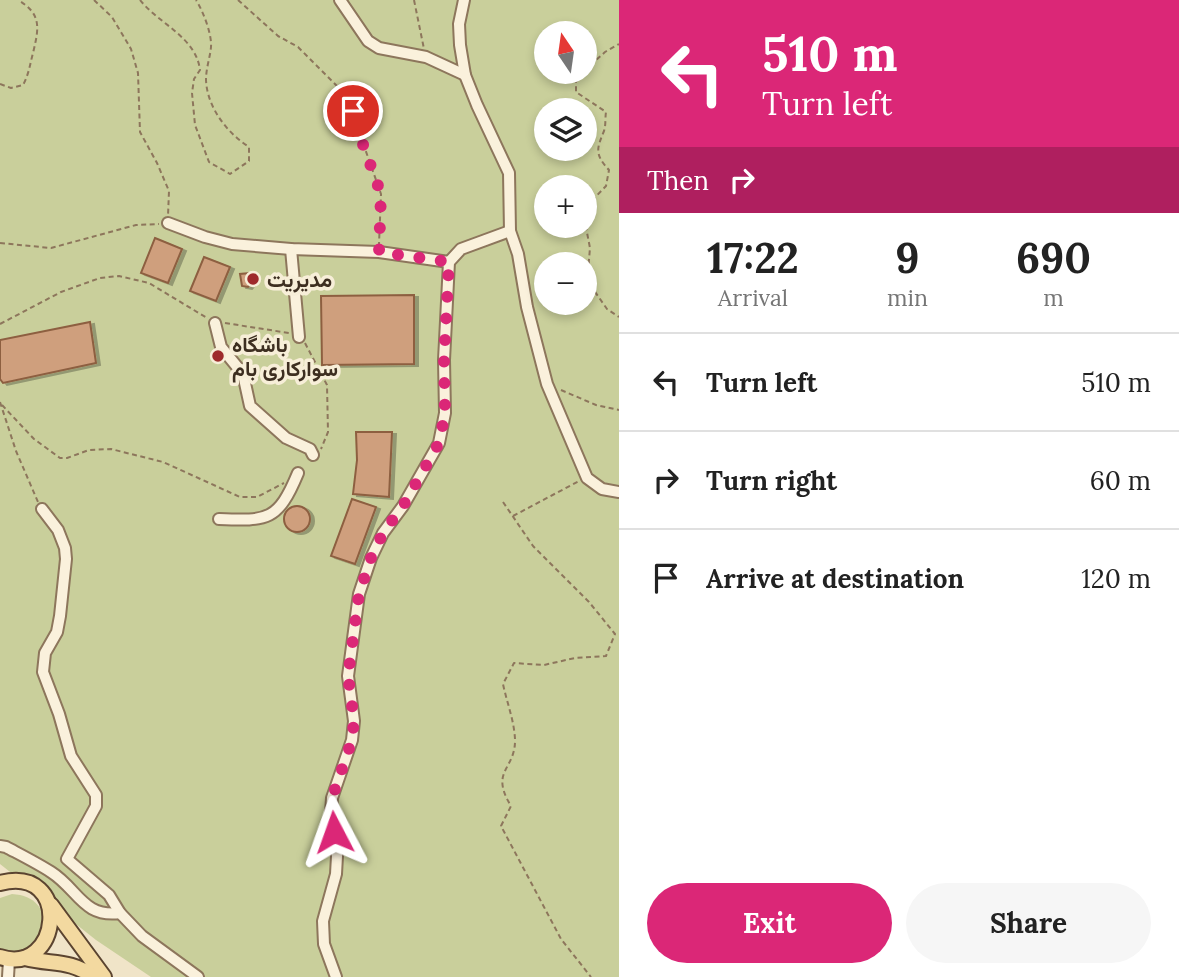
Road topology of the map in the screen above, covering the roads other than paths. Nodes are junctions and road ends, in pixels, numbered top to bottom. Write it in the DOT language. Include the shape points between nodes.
graph roads {
  1 [pos="340,0"];
  2 [pos="464,0"];
  3 [pos="465,75"];
  4 [pos="168,223"];
  5 [pos="510,230"];
  6 [pos="291,249"];
  7 [pos="449,262"];
  8 [pos="215,323"];
  9 [pos="299,337"];
  10 [pos="313,455"];
  11 [pos="298,473"];
  12 [pos="619,492"];
  13 [pos="41,509"];
  14 [pos="219,519"];
  15 [pos="0,846"];
  16 [pos="0,883"];
  17 [pos="49,903"];
  18 [pos="120,913"];
  19 [pos="4,958"];
  20 [pos="25,958"];
  21 [pos="8,977"];
  22 [pos="94,977"];
  23 [pos="104,977"];
  24 [pos="198,977"];
  25 [pos="336,977"];
  1 -- 3 [label="street" via="368,41 379,48 426,57"];
  2 -- 3 [label="street" via="460,45"];
  3 -- 5 [label="street" via="509,173"];
  4 -- 6 [label="street" via="232,244"];
  5 -- 7 [label="street" via="461,249"];
  5 -- 12 [label="street" via="547,384 587,478 602,489"];
  6 -- 7 [label="street" via="379,252"];
  6 -- 9 [label="street"];
  7 -- 25 [label="street" via="445,414 439,443 383,533 359,594 348,676 352,740 332,798 336,874 323,921 324,944"];
  8 -- 10 [label="street" via="221,347 243,373 250,406"];
  11 -- 14 [label="street" via="288,498 267,518"];
  13 -- 18 [label="street" via="58,530 66,559 59,624 43,672 71,756 96,795 96,806 67,859 109,895"];
  15 -- 18 [label="street" via="53,873 100,914"];
  16 -- 17 [label="main road" via="33,885"];
  17 -- 20 [label="main road" via="52,925 48,936"];
  17 -- 23 [label="main road"];
  18 -- 24 [label="street" via="142,936"];
  19 -- 20 [label="main road"];
  19 -- 21 [label="street"];
  20 -- 22 [label="main road" via="72,964"];
}
